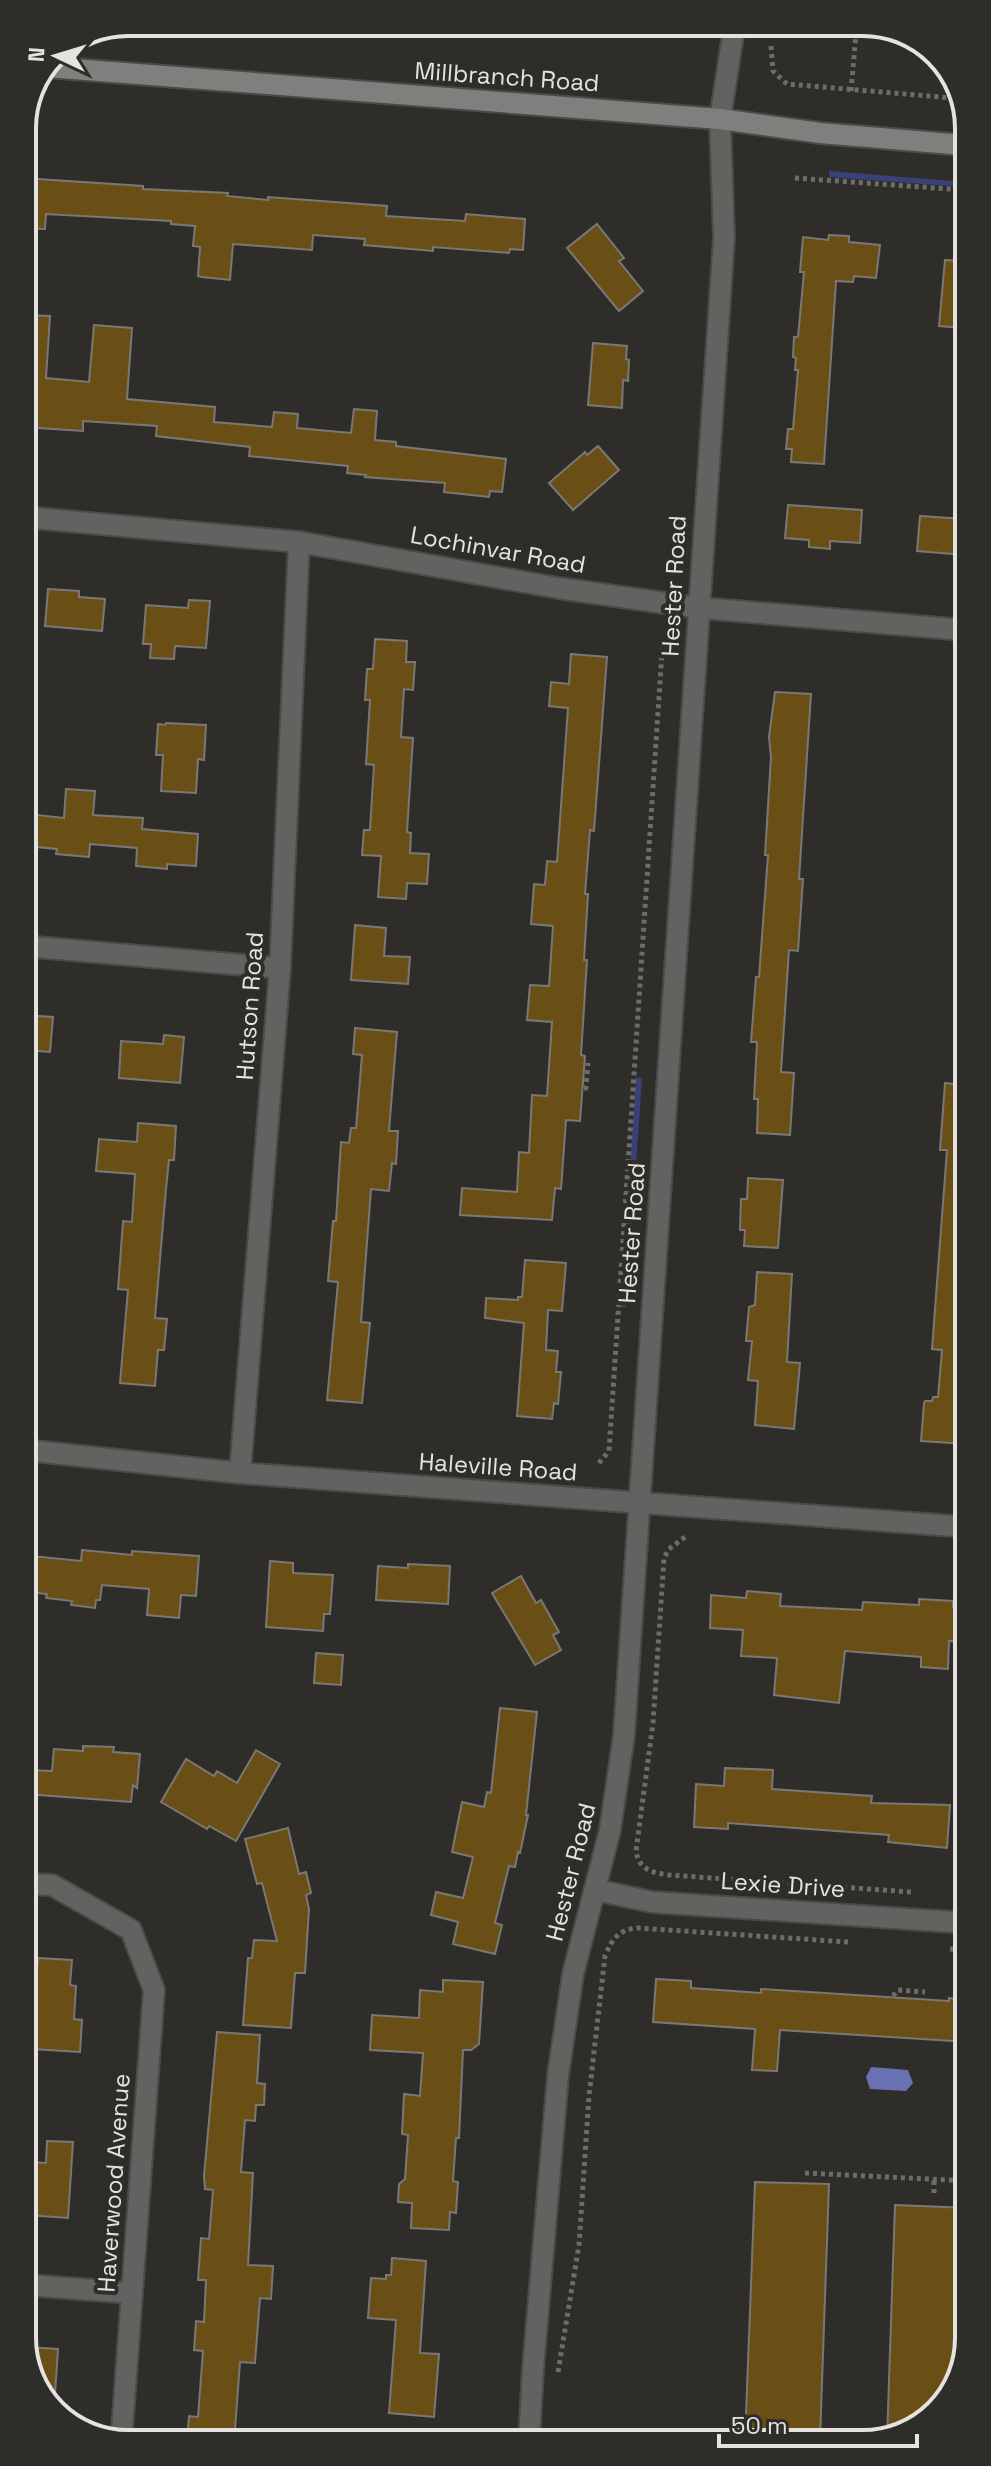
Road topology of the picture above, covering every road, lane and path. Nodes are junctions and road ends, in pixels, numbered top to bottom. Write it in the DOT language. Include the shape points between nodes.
graph roads {
  1 [pos="733,36"];
  2 [pos="856,36"];
  3 [pos="771,46"];
  4 [pos="59,68"];
  5 [pos="851,91"];
  6 [pos="950,98"];
  7 [pos="720,119"];
  8 [pos="955,144"];
  9 [pos="795,178"];
  10 [pos="955,189"];
  11 [pos="36,518"];
  12 [pos="299,542"];
  13 [pos="700,608"];
  14 [pos="955,629"];
  15 [pos="663,637"];
  16 [pos="36,947"];
  17 [pos="280,968"];
  18 [pos="588,1063"];
  19 [pos="584,1088"];
  20 [pos="36,1451"];
  21 [pos="599,1463"];
  22 [pos="240,1473"];
  23 [pos="640,1504"];
  24 [pos="955,1526"];
  25 [pos="685,1537"];
  26 [pos="36,1884"];
  27 [pos="596,1890"];
  28 [pos="911,1892"];
  29 [pos="955,1922"];
  30 [pos="848,1942"];
  31 [pos="950,1949"];
  32 [pos="955,1949"];
  33 [pos="925,1992"];
  34 [pos="893,1996"];
  35 [pos="805,2173"];
  36 [pos="934,2179"];
  37 [pos="955,2180"];
  38 [pos="934,2193"];
  39 [pos="36,2286"];
  40 [pos="132,2293"];
  41 [pos="556,2384"];
  42 [pos="122,2430"];
  43 [pos="530,2430"];
  1 -- 7 [label="street, Hester Road"];
  2 -- 5 [label="path"];
  3 -- 5 [label="path" via="773,71 787,84"];
  4 -- 7 [label="main road, Millbranch Road"];
  5 -- 6 [label="path"];
  7 -- 8 [label="main road, Millbranch Road"];
  7 -- 13 [label="street, Hester Road" via="724,238"];
  9 -- 10 [label="path"];
  11 -- 12 [label="street, Lochinvar Road"];
  12 -- 13 [label="street, Lochinvar Road"];
  12 -- 17 [label="street, Hutson Road"];
  13 -- 14 [label="street, Lochinvar Road"];
  13 -- 23 [label="street, Hester Road"];
  15 -- 21 [label="path" via="609,1451"];
  16 -- 17 [label="street"];
  17 -- 22 [label="street, Hutson Road"];
  18 -- 19 [label="path"];
  20 -- 22 [label="street, Haleville Road"];
  22 -- 23 [label="street, Haleville Road"];
  23 -- 24 [label="street, Haleville Road"];
  23 -- 27 [label="street, Hester Road" via="620,1770"];
  25 -- 28 [label="path" via="664,1558 653,1723 636,1851 640,1862 649,1871 669,1875"];
  26 -- 40 [label="street, Haverwood Avenue" via="52,1885 131,1930 154,1990"];
  27 -- 29 [label="street, Lexie Drive" via="652,1902"];
  27 -- 43 [label="street, Hester Road" via="573,1974 558,2075"];
  30 -- 41 [label="path" via="638,1928 619,1933 611,1942 589,2096 579,2245"];
  31 -- 32 [label="path"];
  33 -- 34 [label="path" via="898,1990"];
  35 -- 36 [label="path"];
  36 -- 37 [label="path"];
  36 -- 38 [label="path"];
  39 -- 40 [label="street"];
  40 -- 42 [label="street, Haverwood Avenue"];
}
